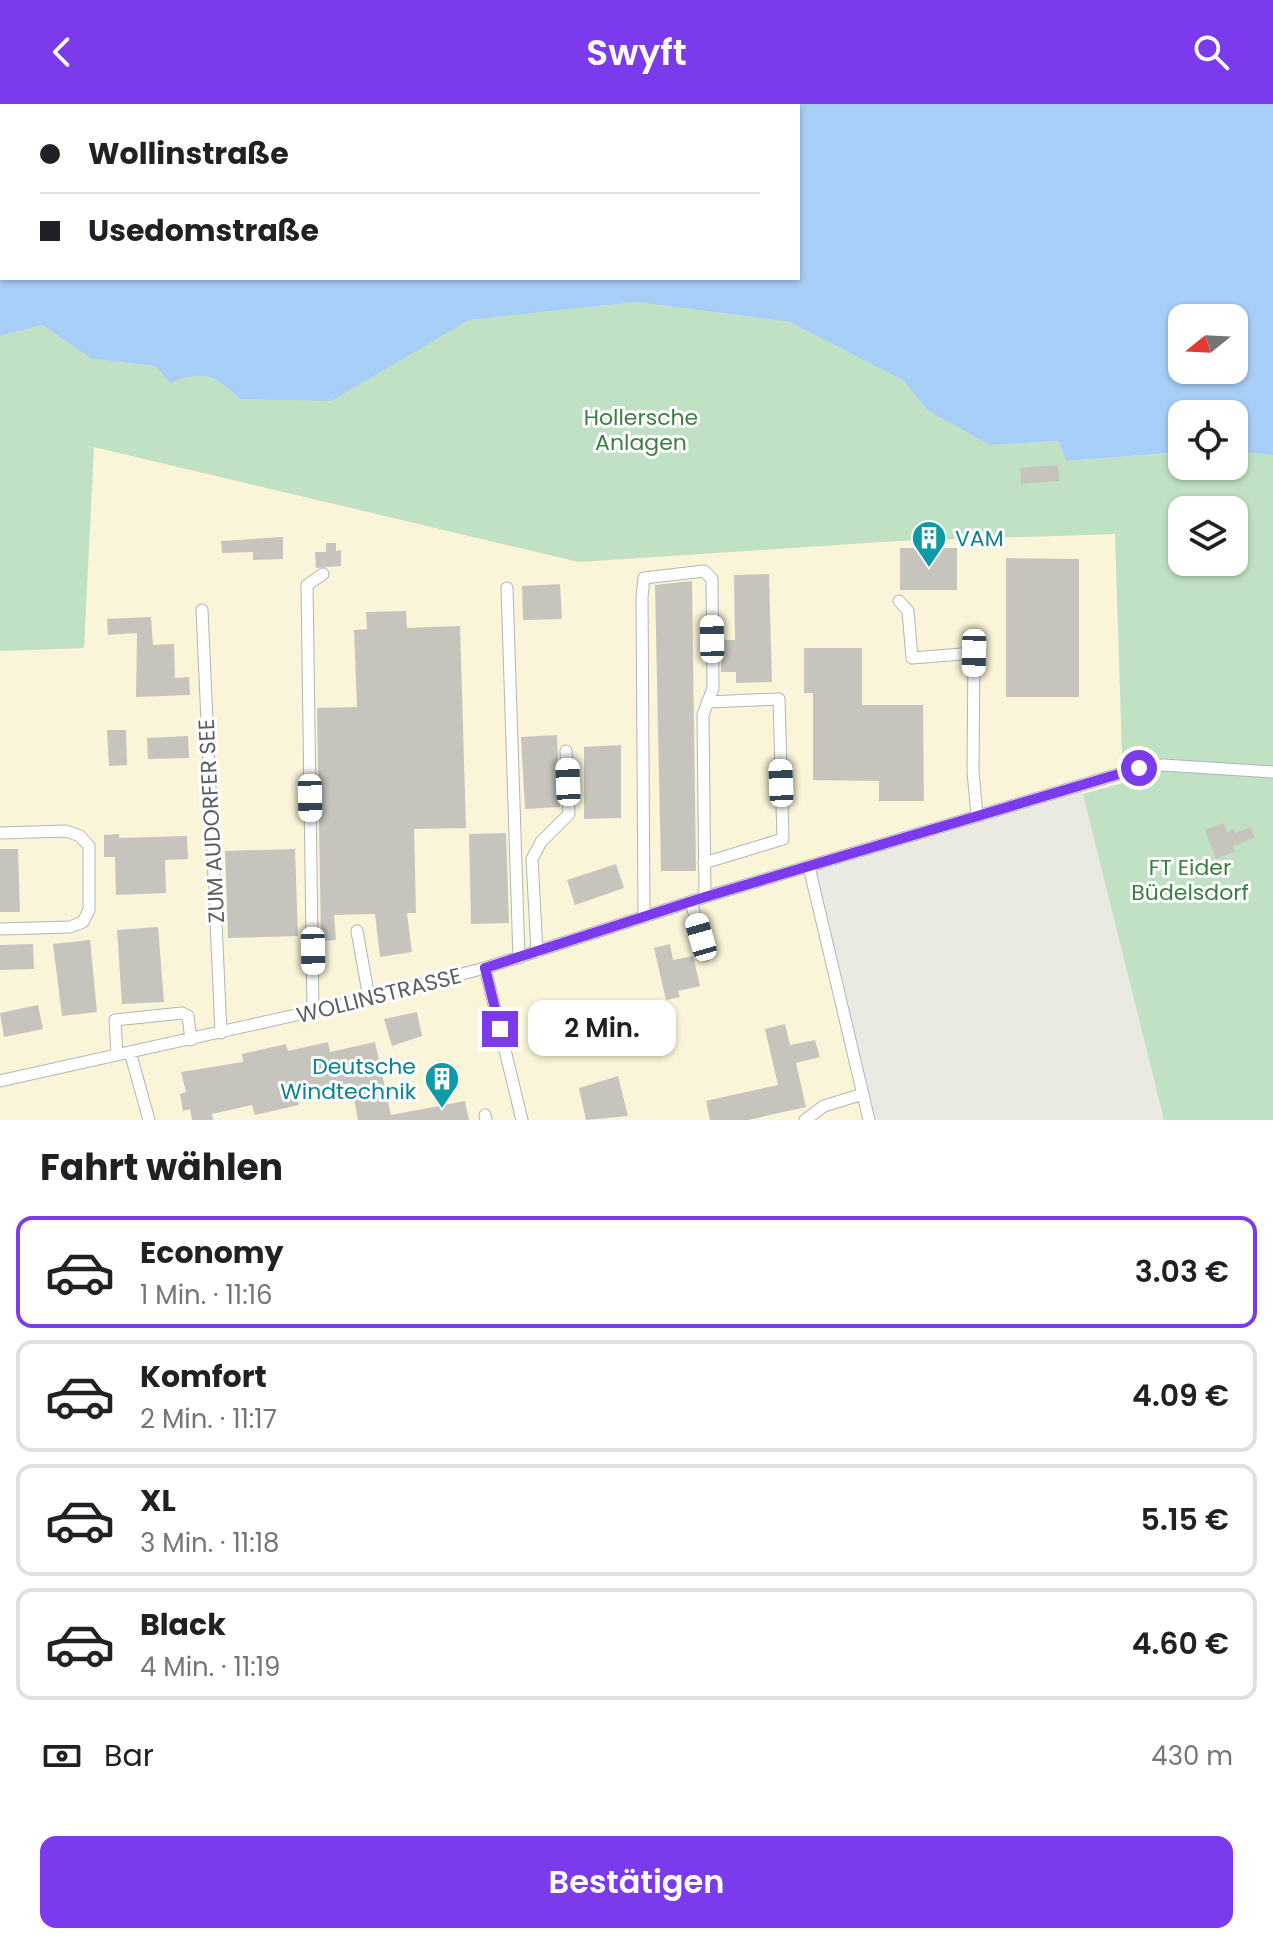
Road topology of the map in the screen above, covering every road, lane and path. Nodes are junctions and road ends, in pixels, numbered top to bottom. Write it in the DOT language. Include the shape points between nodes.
graph roads {
  1 [pos="323,574"];
  2 [pos="507,588"];
  3 [pos="899,601"];
  4 [pos="202,610"];
  5 [pos="707,702"];
  6 [pos="566,751"];
  7 [pos="1273,772"];
  8 [pos="977,816"];
  9 [pos="0,833"];
  10 [pos="704,863"];
  11 [pos="809,867"];
  12 [pos="705,897"];
  13 [pos="691,902"];
  14 [pos="644,917"];
  15 [pos="0,929"];
  16 [pos="357,931"];
  17 [pos="537,952"];
  18 [pos="706,955"];
  19 [pos="519,958"];
  20 [pos="485,968"];
  21 [pos="369,998"];
  22 [pos="313,1011"];
  23 [pos="221,1033"];
  24 [pos="191,1040"];
  25 [pos="130,1052"];
  26 [pos="117,1055"];
  27 [pos="0,1081"];
  28 [pos="863,1094"];
  29 [pos="149,1120"];
  30 [pos="522,1120"];
  31 [pos="805,1120"];
  32 [pos="869,1120"];
  1 -- 22 [label="street" via="307,585"];
  2 -- 19 [label="street"];
  3 -- 8 [label="street" via="908,611 912,658 974,653"];
  4 -- 23 [label="street, ZUM AUDORFER SEE"];
  5 -- 10 [label="street"];
  5 -- 10 [label="street" via="779,699 783,839"];
  5 -- 14 [label="street" via="713,688 710,574 650,575 644,578 642,597"];
  6 -- 17 [label="street" via="569,814 532,859"];
  7 -- 8 [label="street, WOLLINSTRASSE" via="1139,768"];
  8 -- 11 [label="street, WOLLINSTRASSE"];
  9 -- 15 [label="street" via="66,831 80,836 89,846 89,910 83,922 70,927"];
  10 -- 12 [label="street"];
  11 -- 12 [label="street, WOLLINSTRASSE"];
  11 -- 28 [label="street"];
  12 -- 13 [label="street, WOLLINSTRASSE"];
  13 -- 14 [label="street, WOLLINSTRASSE"];
  13 -- 18 [label="street"];
  14 -- 17 [label="street, WOLLINSTRASSE"];
  16 -- 21 [label="street"];
  17 -- 19 [label="street, WOLLINSTRASSE"];
  19 -- 20 [label="street, WOLLINSTRASSE"];
  20 -- 21 [label="street, WOLLINSTRASSE"];
  20 -- 30 [label="street"];
  21 -- 22 [label="street, WOLLINSTRASSE"];
  22 -- 23 [label="street, WOLLINSTRASSE"];
  23 -- 24 [label="street, WOLLINSTRASSE"];
  24 -- 25 [label="street, WOLLINSTRASSE"];
  24 -- 26 [label="street" via="188,1016 182,1013 115,1020"];
  25 -- 26 [label="street, WOLLINSTRASSE"];
  25 -- 29 [label="street"];
  26 -- 27 [label="street, WOLLINSTRASSE"];
  28 -- 31 [label="street" via="824,1106"];
  28 -- 32 [label="street"];
}
